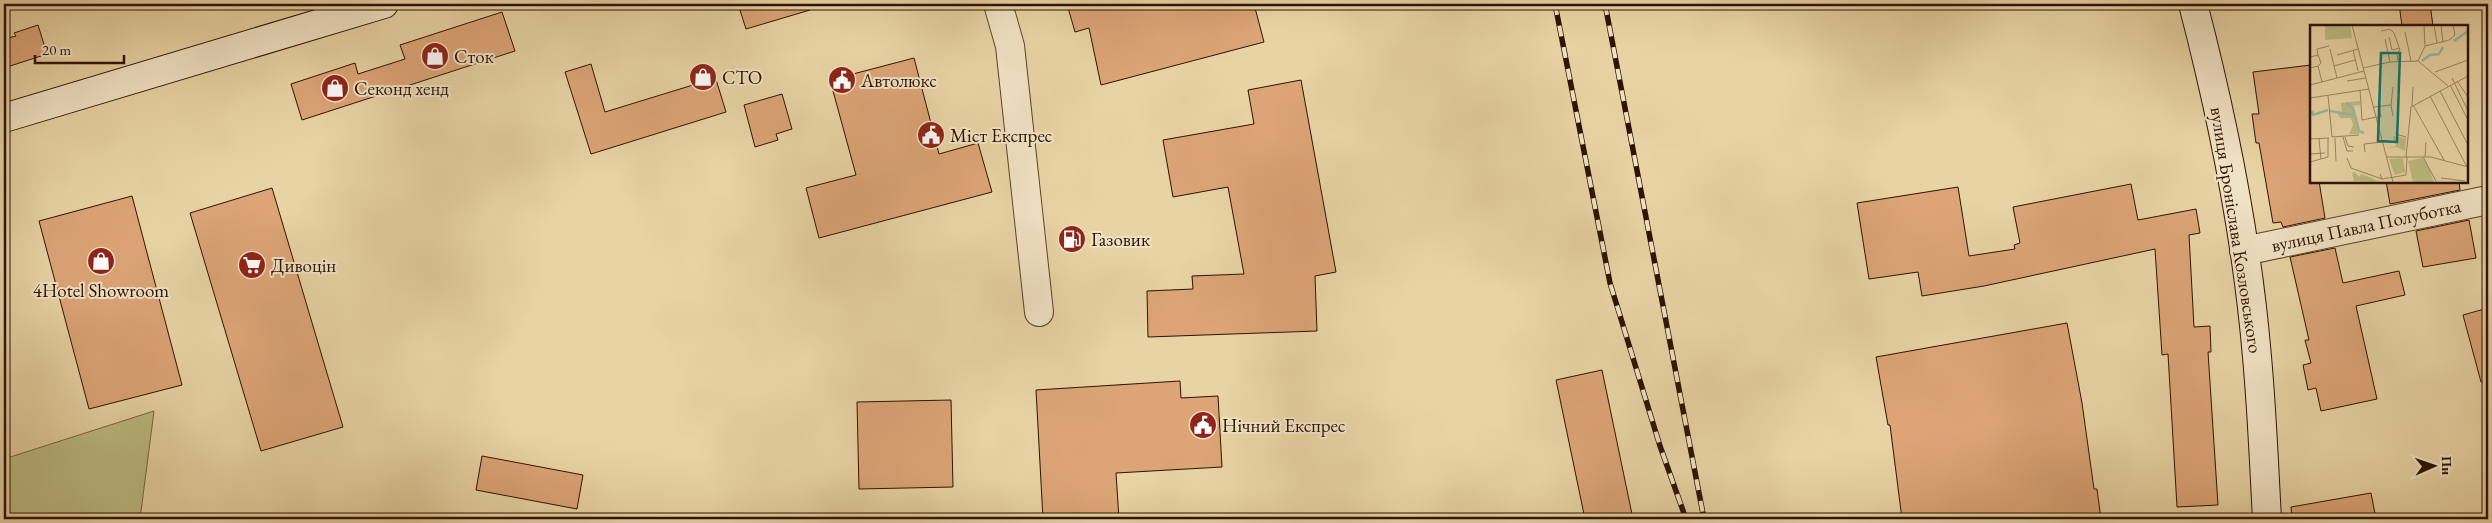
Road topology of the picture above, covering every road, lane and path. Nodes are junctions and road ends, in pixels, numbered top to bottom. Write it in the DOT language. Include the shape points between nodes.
graph roads {
  1 [pos="384,4"];
  2 [pos="998,4"];
  3 [pos="2192,4"];
  4 [pos="4,118"];
  5 [pos="2488,200"];
  6 [pos="2244,251"];
  7 [pos="1039,312"];
  8 [pos="2267,519"];
  1 -- 4 [label="street"];
  2 -- 7 [label="street" via="1010,46"];
  3 -- 6 [label="street, вулиця Броніслава Козловського" via="2216,98"];
  5 -- 6 [label="street, вулиця Павла Полуботка"];
  6 -- 8 [label="street, вулиця Броніслава Козловського" via="2257,356"];
}
